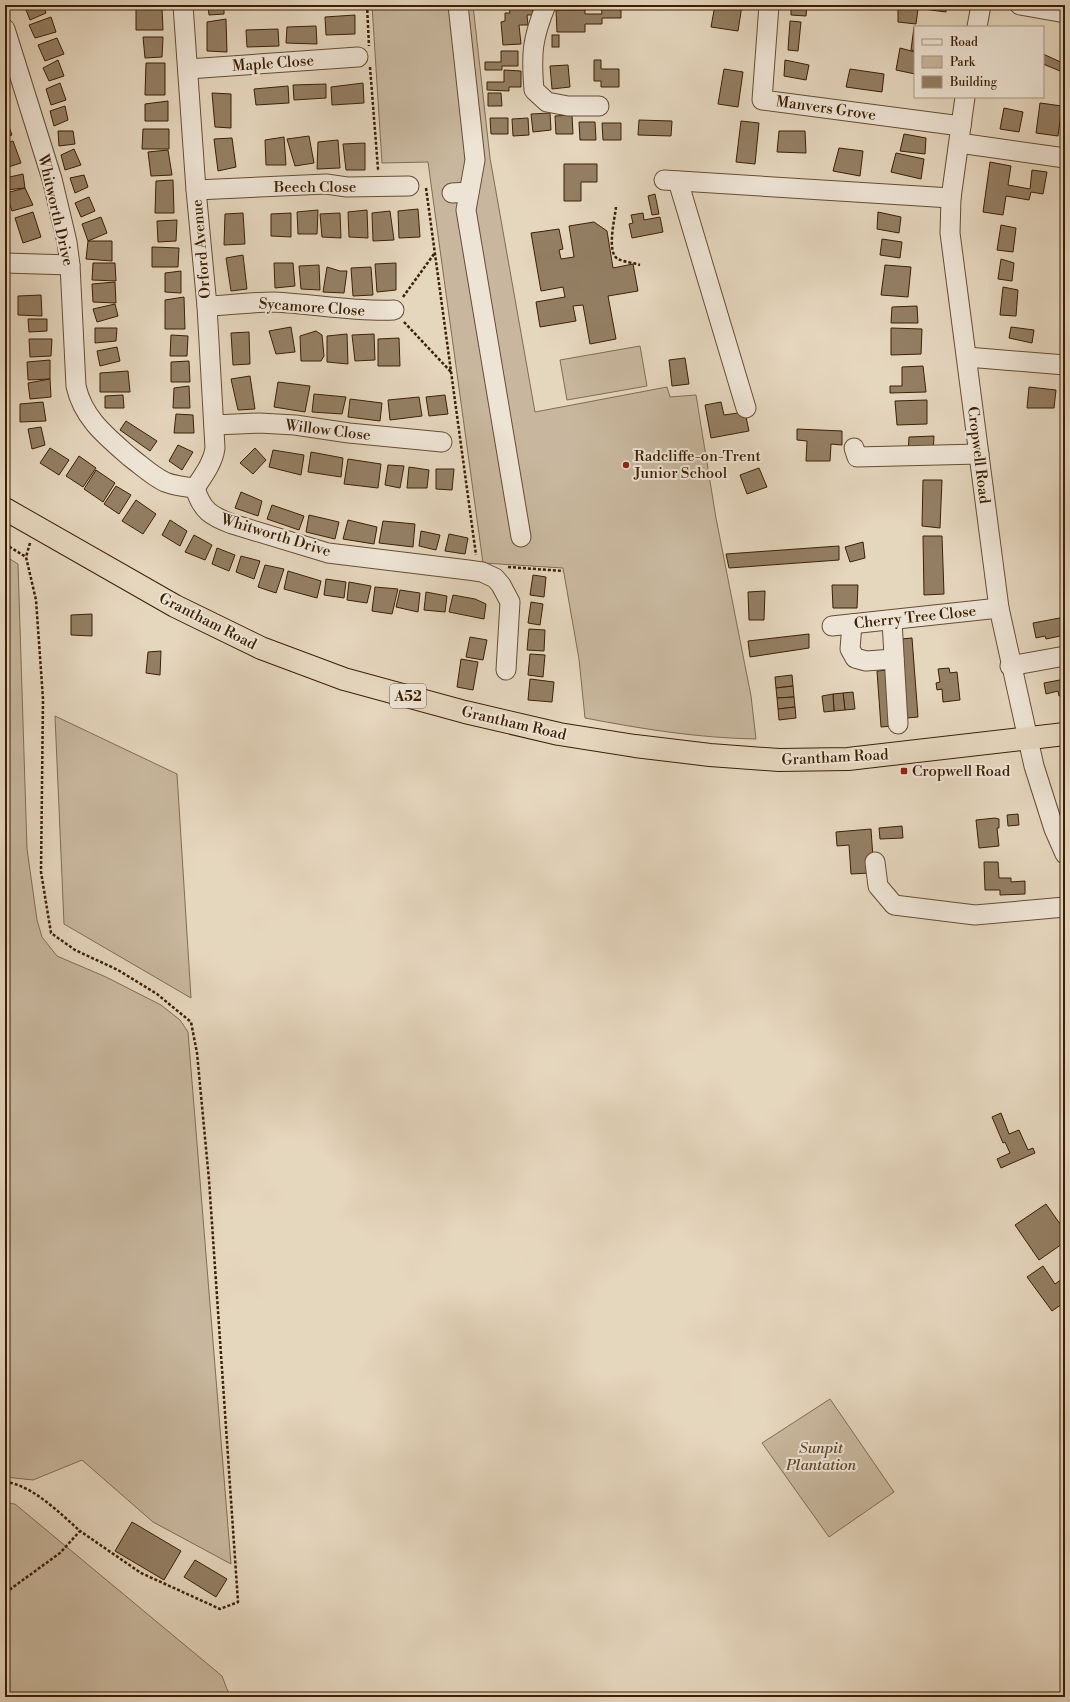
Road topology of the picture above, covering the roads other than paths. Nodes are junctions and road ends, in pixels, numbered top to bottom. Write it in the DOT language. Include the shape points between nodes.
graph roads {
  1 [pos="183,5"];
  2 [pos="458,5"];
  3 [pos="546,5"];
  4 [pos="769,5"];
  5 [pos="981,5"];
  6 [pos="1020,5"];
  7 [pos="1065,13"];
  8 [pos="977,26"];
  9 [pos="5,29"];
  10 [pos="366,57"];
  11 [pos="188,69"];
  12 [pos="965,98"];
  13 [pos="599,106"];
  14 [pos="960,134"];
  15 [pos="1065,158"];
  16 [pos="416,185"];
  17 [pos="196,190"];
  18 [pos="951,198"];
  19 [pos="5,263"];
  20 [pos="70,264"];
  21 [pos="207,306"];
  22 [pos="394,310"];
  23 [pos="966,357"];
  24 [pos="1065,365"];
  25 [pos="746,408"];
  26 [pos="214,425"];
  27 [pos="442,442"];
  28 [pos="854,448"];
  29 [pos="979,454"];
  30 [pos="195,488"];
  31 [pos="5,508"];
  32 [pos="521,537"];
  33 [pos="998,608"];
  34 [pos="892,621"];
  35 [pos="852,624"];
  36 [pos="832,626"];
  37 [pos="1065,656"];
  38 [pos="894,659"];
  39 [pos="1010,666"];
  40 [pos="506,670"];
  41 [pos="898,724"];
  42 [pos="1065,734"];
  43 [pos="1027,738"];
  44 [pos="1060,827"];
  45 [pos="1065,854"];
  46 [pos="875,862"];
  47 [pos="1065,907"];
  1 -- 11 [label="street, Orford Avenue"];
  2 -- 32 [label="street" via="475,160 461,193 466,210"];
  3 -- 13 [label="street" via="533,46 528,94 568,106"];
  4 -- 14 [label="street, Manvers Grove" via="762,100"];
  5 -- 8 [label="street"];
  6 -- 7 [label="street"];
  9 -- 20 [label="street, Whitworth Drive" via="52,180"];
  10 -- 11 [label="street, Maple Close"];
  11 -- 17 [label="street, Orford Avenue"];
  12 -- 14 [label="street, Cropwell Road"];
  14 -- 15 [label="street"];
  14 -- 18 [label="street, Cropwell Road"];
  16 -- 17 [label="street, Beech Close" via="347,187 326,184"];
  17 -- 21 [label="street, Orford Avenue"];
  18 -- 23 [label="street, Cropwell Road" via="950,233"];
  18 -- 25 [label="street" via="671,180"];
  19 -- 20 [label="street"];
  20 -- 30 [label="street, Whitworth Drive" via="76,386 83,409 102,432 152,475 175,485"];
  21 -- 22 [label="street, Sycamore Close" via="274,302 336,309"];
  21 -- 26 [label="street, Orford Avenue"];
  23 -- 24 [label="street"];
  23 -- 29 [label="street, Cropwell Road"];
  26 -- 27 [label="street, Willow Close" via="295,425"];
  26 -- 30 [label="street, Orford Avenue" via="214,456"];
  28 -- 29 [label="street" via="858,457"];
  29 -- 33 [label="street, Cropwell Road"];
  30 -- 40 [label="street, Whitworth Drive" via="203,508 217,518 303,546 328,553 477,572 495,578 510,602"];
  31 -- 43 [label="highway, Grantham Road / A52" via="175,606 261,648 344,679 559,734 710,755 779,760 848,759"];
  33 -- 34 [label="street, Cherry Tree Close"];
  33 -- 39 [label="street, Cropwell Road"];
  34 -- 35 [label="street, Cherry Tree Close"];
  34 -- 38 [label="street"];
  35 -- 36 [label="street, Cherry Tree Close"];
  35 -- 38 [label="street" via="850,649 855,658 866,661"];
  37 -- 39 [label="street"];
  38 -- 41 [label="street"];
  39 -- 43 [label="street, Cropwell Road"];
  42 -- 43 [label="highway, Grantham Road / A52"];
  43 -- 44 [label="street, Cropwell Road" via="1034,766"];
  44 -- 45 [label="street, Cropwell Road"];
  46 -- 47 [label="street" via="878,886 894,905 974,915"];
}
